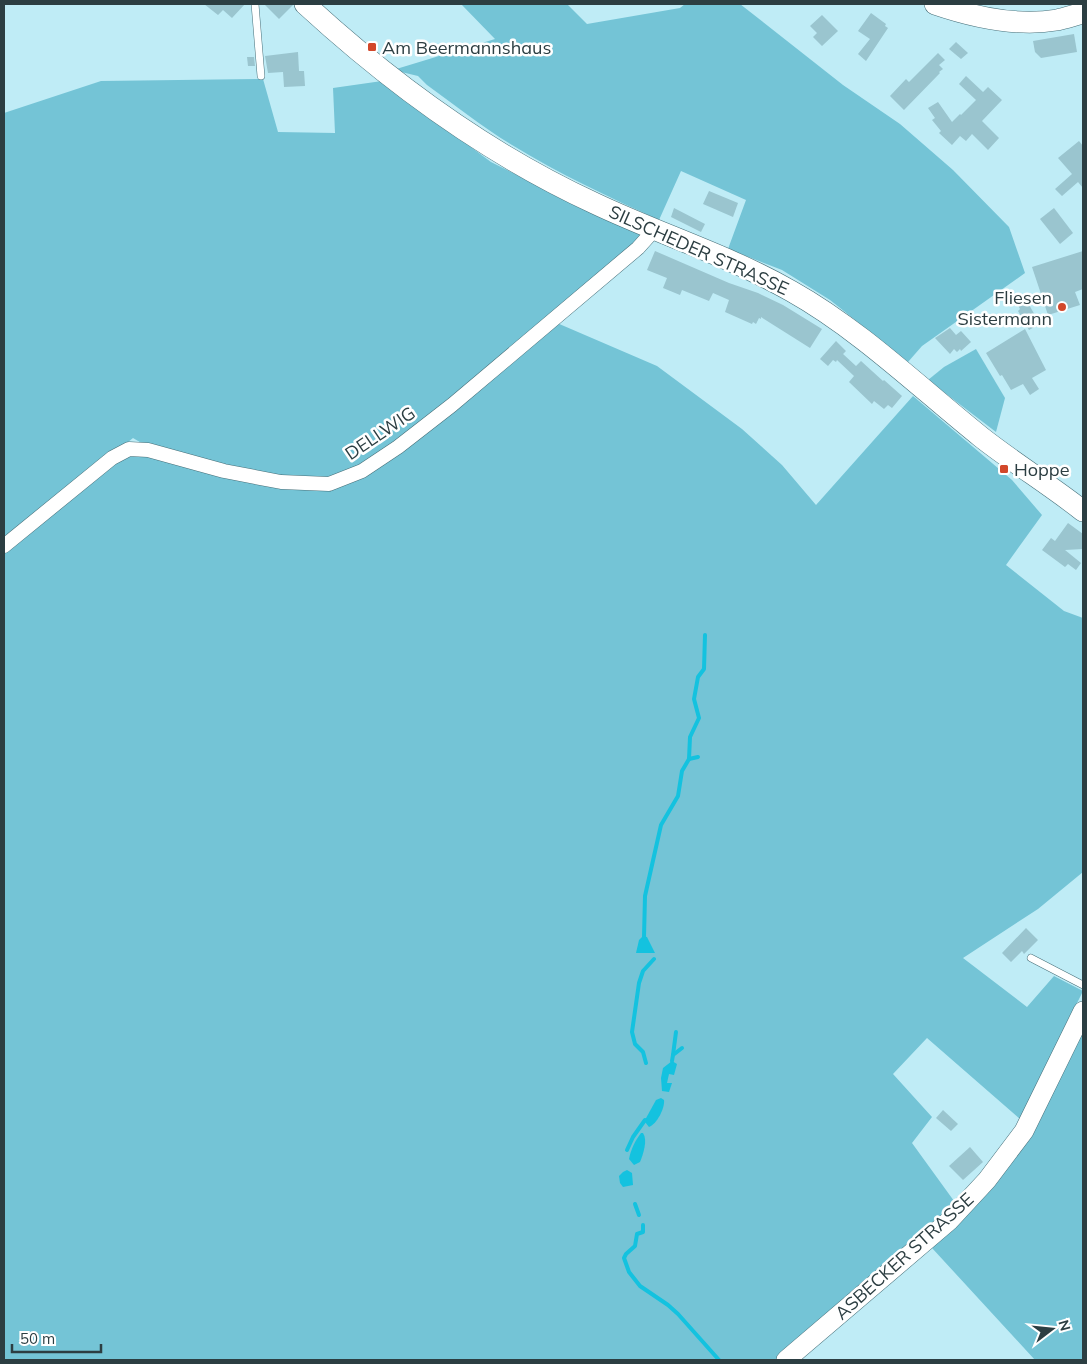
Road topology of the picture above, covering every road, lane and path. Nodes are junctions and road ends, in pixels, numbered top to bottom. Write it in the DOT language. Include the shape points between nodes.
graph roads {
  1 [pos="255,4"];
  2 [pos="935,4"];
  3 [pos="308,5"];
  4 [pos="1083,13"];
  5 [pos="261,76"];
  6 [pos="655,229"];
  7 [pos="1083,490"];
  8 [pos="1059,494"];
  9 [pos="1083,511"];
  10 [pos="4,546"];
  11 [pos="1031,958"];
  12 [pos="1083,984"];
  13 [pos="1083,1011"];
  14 [pos="786,1360"];
  1 -- 5 [label="lane"];
  2 -- 4 [label="main road" via="1006,21 1056,20"];
  3 -- 6 [label="main road, SILSCHEDER STRASSE" via="338,35 393,80 500,154 573,194"];
  6 -- 8 [label="main road, SILSCHEDER STRASSE" via="760,274 821,310 1008,459"];
  6 -- 10 [label="street, DELLWIG" via="638,248 452,405 362,471 329,484 281,482 224,471 148,450 129,449 112,458"];
  7 -- 8 [label="main road" via="1075,494"];
  8 -- 9 [label="main road, SILSCHEDER STRASSE"];
  11 -- 12 [label="lane"];
  13 -- 14 [label="main road, ASBECKER STRASSE" via="1024,1132 987,1180 949,1221"];
}
